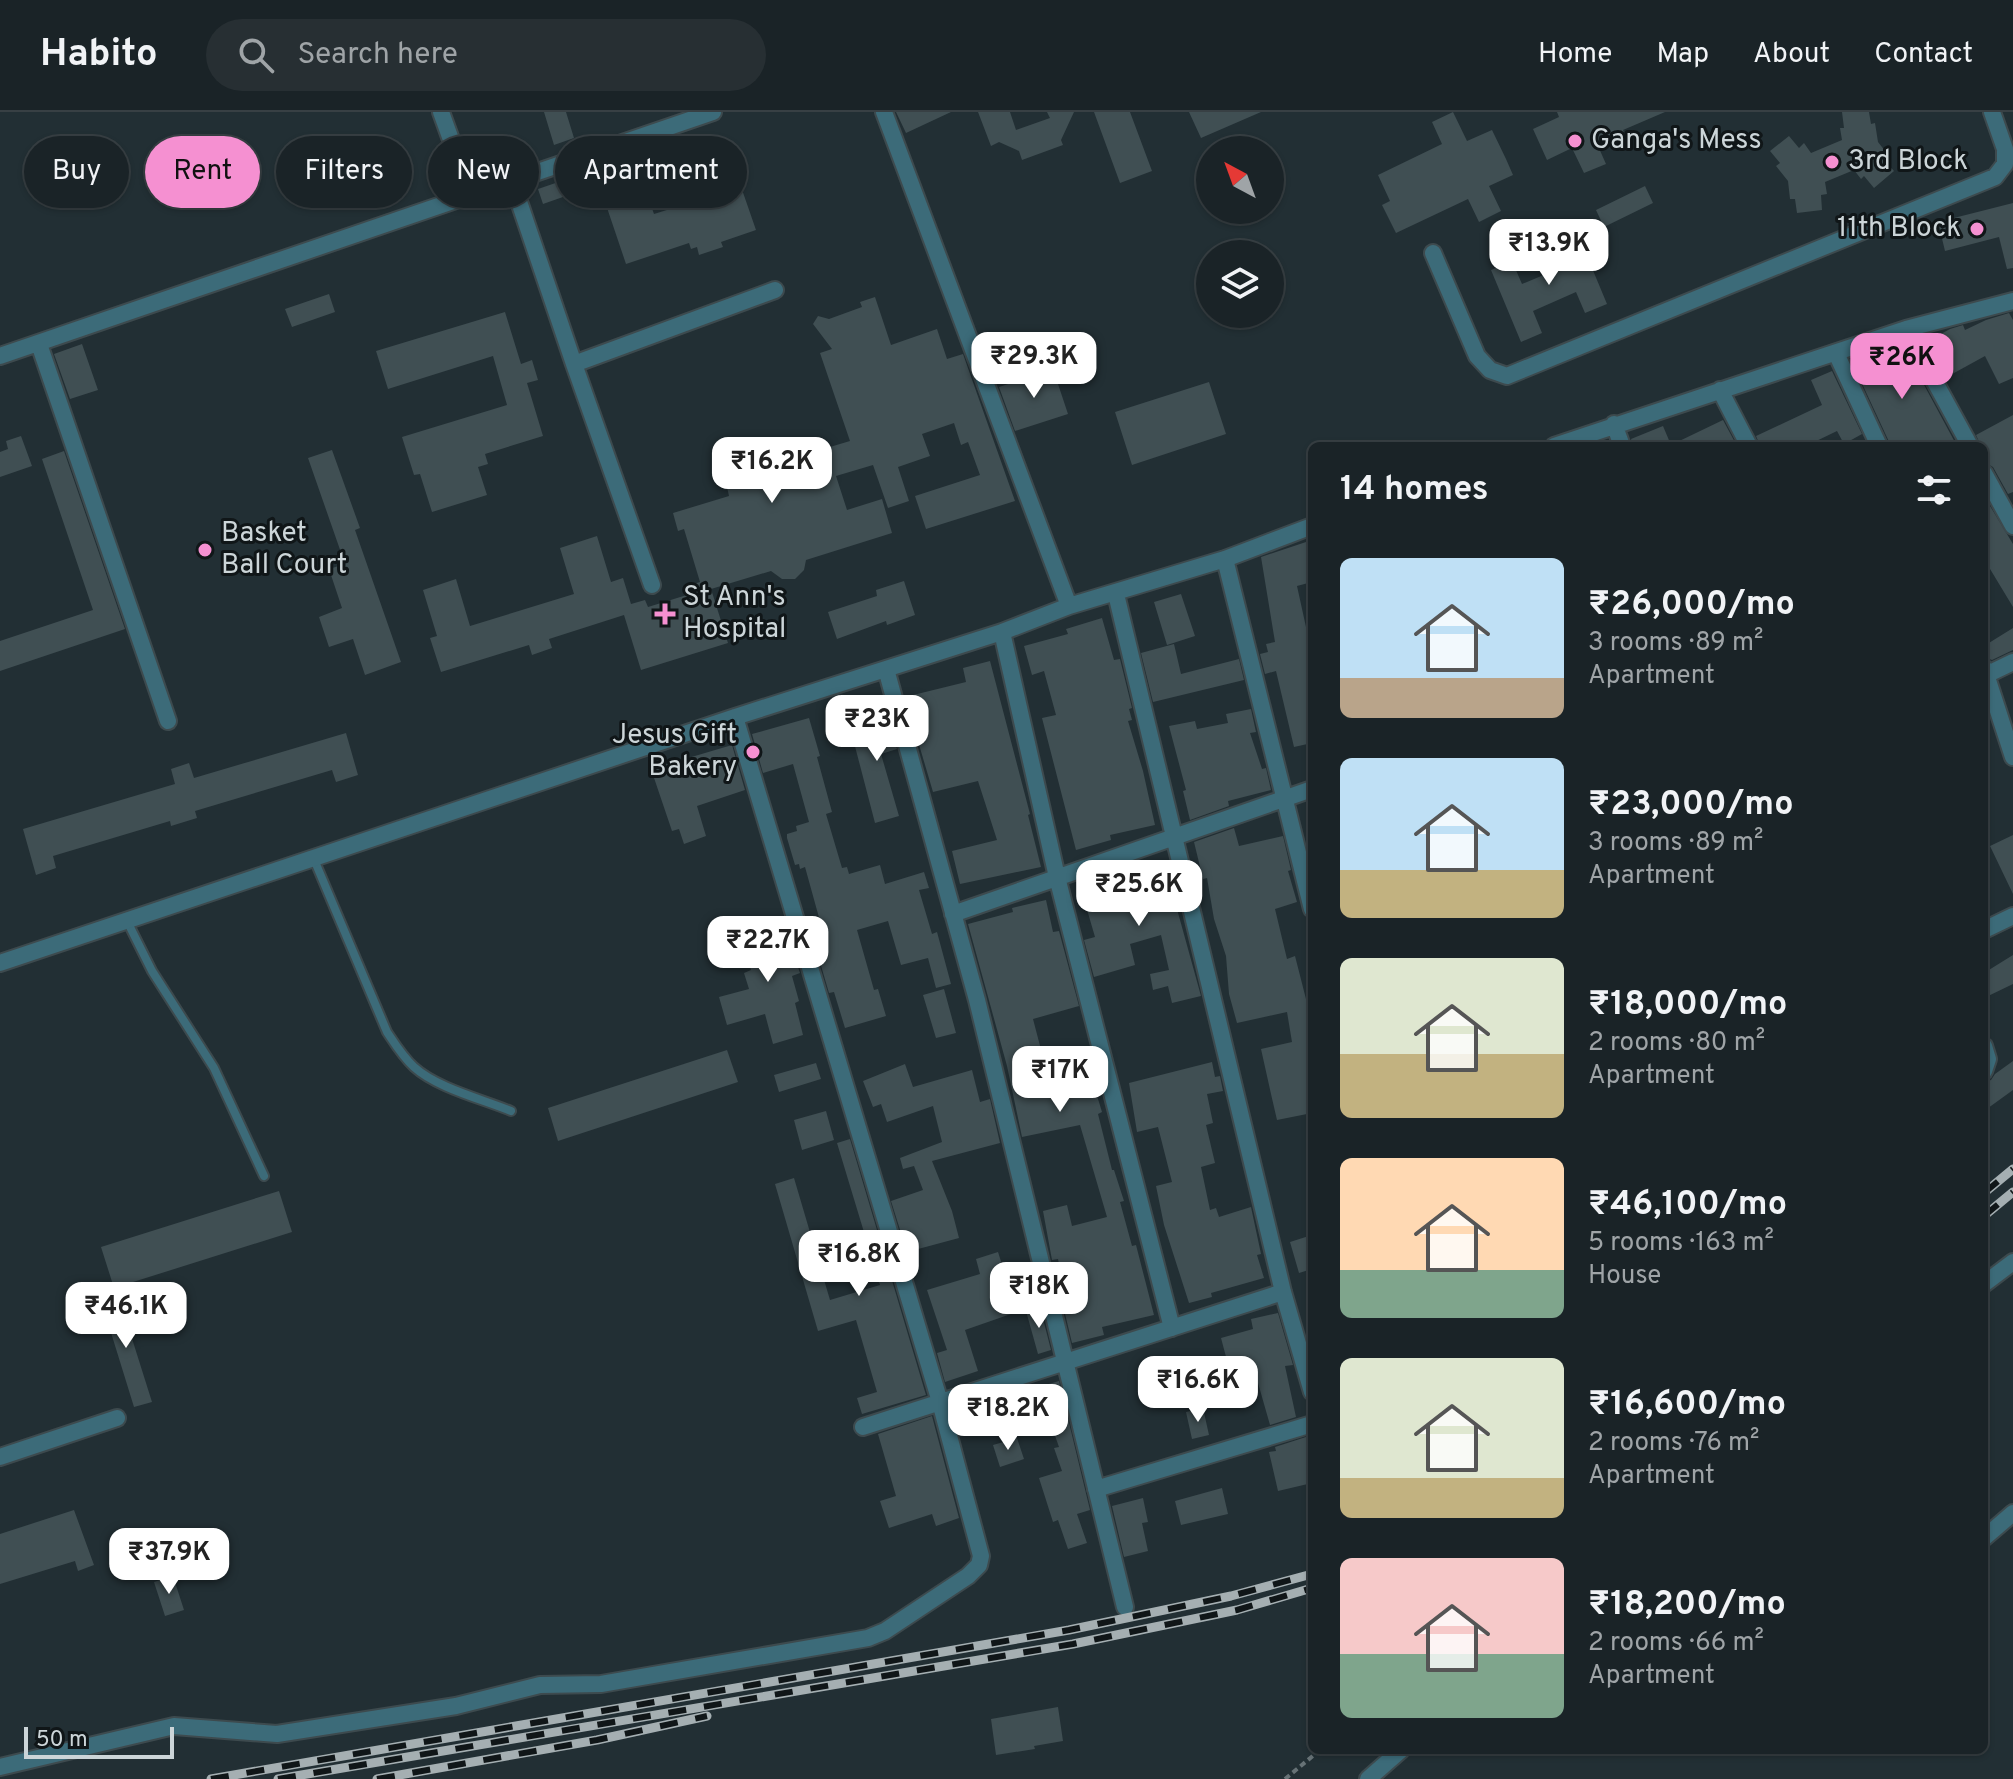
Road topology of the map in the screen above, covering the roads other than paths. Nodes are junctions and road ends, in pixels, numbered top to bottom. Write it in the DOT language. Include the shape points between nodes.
graph roads {
  1 [pos="441,112"];
  2 [pos="713,112"];
  3 [pos="884,112"];
  4 [pos="1992,112"];
  5 [pos="450,136"];
  6 [pos="539,172"];
  7 [pos="433,208"];
  8 [pos="521,208"];
  9 [pos="1433,253"];
  10 [pos="775,290"];
  11 [pos="2012,305"];
  12 [pos="1906,329"];
  13 [pos="39,344"];
  14 [pos="1836,353"];
  15 [pos="0,356"];
  16 [pos="574,364"];
  17 [pos="1720,390"];
  18 [pos="1614,424"];
  19 [pos="1565,442"];
  20 [pos="1621,442"];
  21 [pos="1747,442"];
  22 [pos="1877,442"];
  23 [pos="1968,442"];
  24 [pos="1988,480"];
  25 [pos="2013,526"];
  26 [pos="1308,528"];
  27 [pos="1225,559"];
  28 [pos="652,585"];
  29 [pos="1116,594"];
  30 [pos="1069,606"];
  31 [pos="1002,632"];
  32 [pos="2013,662"];
  33 [pos="886,669"];
  34 [pos="1988,672"];
  35 [pos="1988,682"];
  36 [pos="735,717"];
  37 [pos="168,721"];
  38 [pos="2013,757"];
  39 [pos="1308,790"];
  40 [pos="1285,798"];
  41 [pos="1176,836"];
  42 [pos="312,857"];
  43 [pos="1057,877"];
  44 [pos="1308,893"];
  45 [pos="953,914"];
  46 [pos="2013,916"];
  47 [pos="127,920"];
  48 [pos="1988,928"];
  49 [pos="0,963"];
  50 [pos="511,1111"];
  51 [pos="264,1176"];
  52 [pos="2013,1262"];
  53 [pos="1988,1281"];
  54 [pos="1283,1292"];
  55 [pos="1172,1328"];
  56 [pos="1065,1362"];
  57 [pos="1308,1378"];
  58 [pos="940,1402"];
  59 [pos="117,1418"];
  60 [pos="1308,1425"];
  61 [pos="863,1427"];
  62 [pos="0,1457"];
  63 [pos="1096,1489"];
  64 [pos="2013,1513"];
  65 [pos="1988,1535"];
  66 [pos="1125,1607"];
  67 [pos="1396,1754"];
  68 [pos="0,1767"];
  69 [pos="1368,1779"];
  1 -- 5 [label="street"];
  2 -- 6 [label="street"];
  3 -- 30 [label="street"];
  4 -- 9 [label="street" via="2005,149 2005,164 1995,177 1507,376 1490,370 1477,356"];
  7 -- 13 [label="street"];
  8 -- 16 [label="street"];
  10 -- 16 [label="street"];
  11 -- 12 [label="street"];
  12 -- 14 [label="street"];
  12 -- 23 [label="street"];
  13 -- 15 [label="street"];
  13 -- 37 [label="street"];
  14 -- 17 [label="street"];
  14 -- 22 [label="street"];
  16 -- 28 [label="street"];
  17 -- 18 [label="street"];
  17 -- 21 [label="street"];
  18 -- 19 [label="street"];
  18 -- 20 [label="street"];
  24 -- 25 [label="street"];
  26 -- 27 [label="street"];
  27 -- 29 [label="street"];
  27 -- 40 [label="street"];
  29 -- 30 [label="street"];
  29 -- 41 [label="street"];
  30 -- 31 [label="street"];
  31 -- 33 [label="street"];
  31 -- 43 [label="street"];
  32 -- 34 [label="street"];
  33 -- 36 [label="street"];
  33 -- 45 [label="street"];
  35 -- 38 [label="street"];
  36 -- 42 [label="street"];
  36 -- 58 [label="street"];
  39 -- 40 [label="street"];
  40 -- 41 [label="street"];
  40 -- 44 [label="street"];
  41 -- 43 [label="street"];
  41 -- 54 [label="street"];
  42 -- 47 [label="street"];
  42 -- 50 [label="lane" via="387,1032 402,1054 431,1079"];
  43 -- 45 [label="street"];
  43 -- 55 [label="street"];
  45 -- 56 [label="street"];
  46 -- 48 [label="street"];
  47 -- 49 [label="street"];
  47 -- 51 [label="lane" via="152,971 214,1068"];
  52 -- 53 [label="street"];
  54 -- 55 [label="street"];
  54 -- 57 [label="street"];
  55 -- 56 [label="street"];
  56 -- 58 [label="street"];
  56 -- 63 [label="street"];
  58 -- 61 [label="street"];
  58 -- 68 [label="street" via="981,1556 979,1565 868,1638 601,1684 540,1685 456,1706 277,1734 174,1726"];
  59 -- 62 [label="street"];
  60 -- 63 [label="street"];
  63 -- 66 [label="street"];
  64 -- 65 [label="street"];
  67 -- 69 [label="street"];
}
